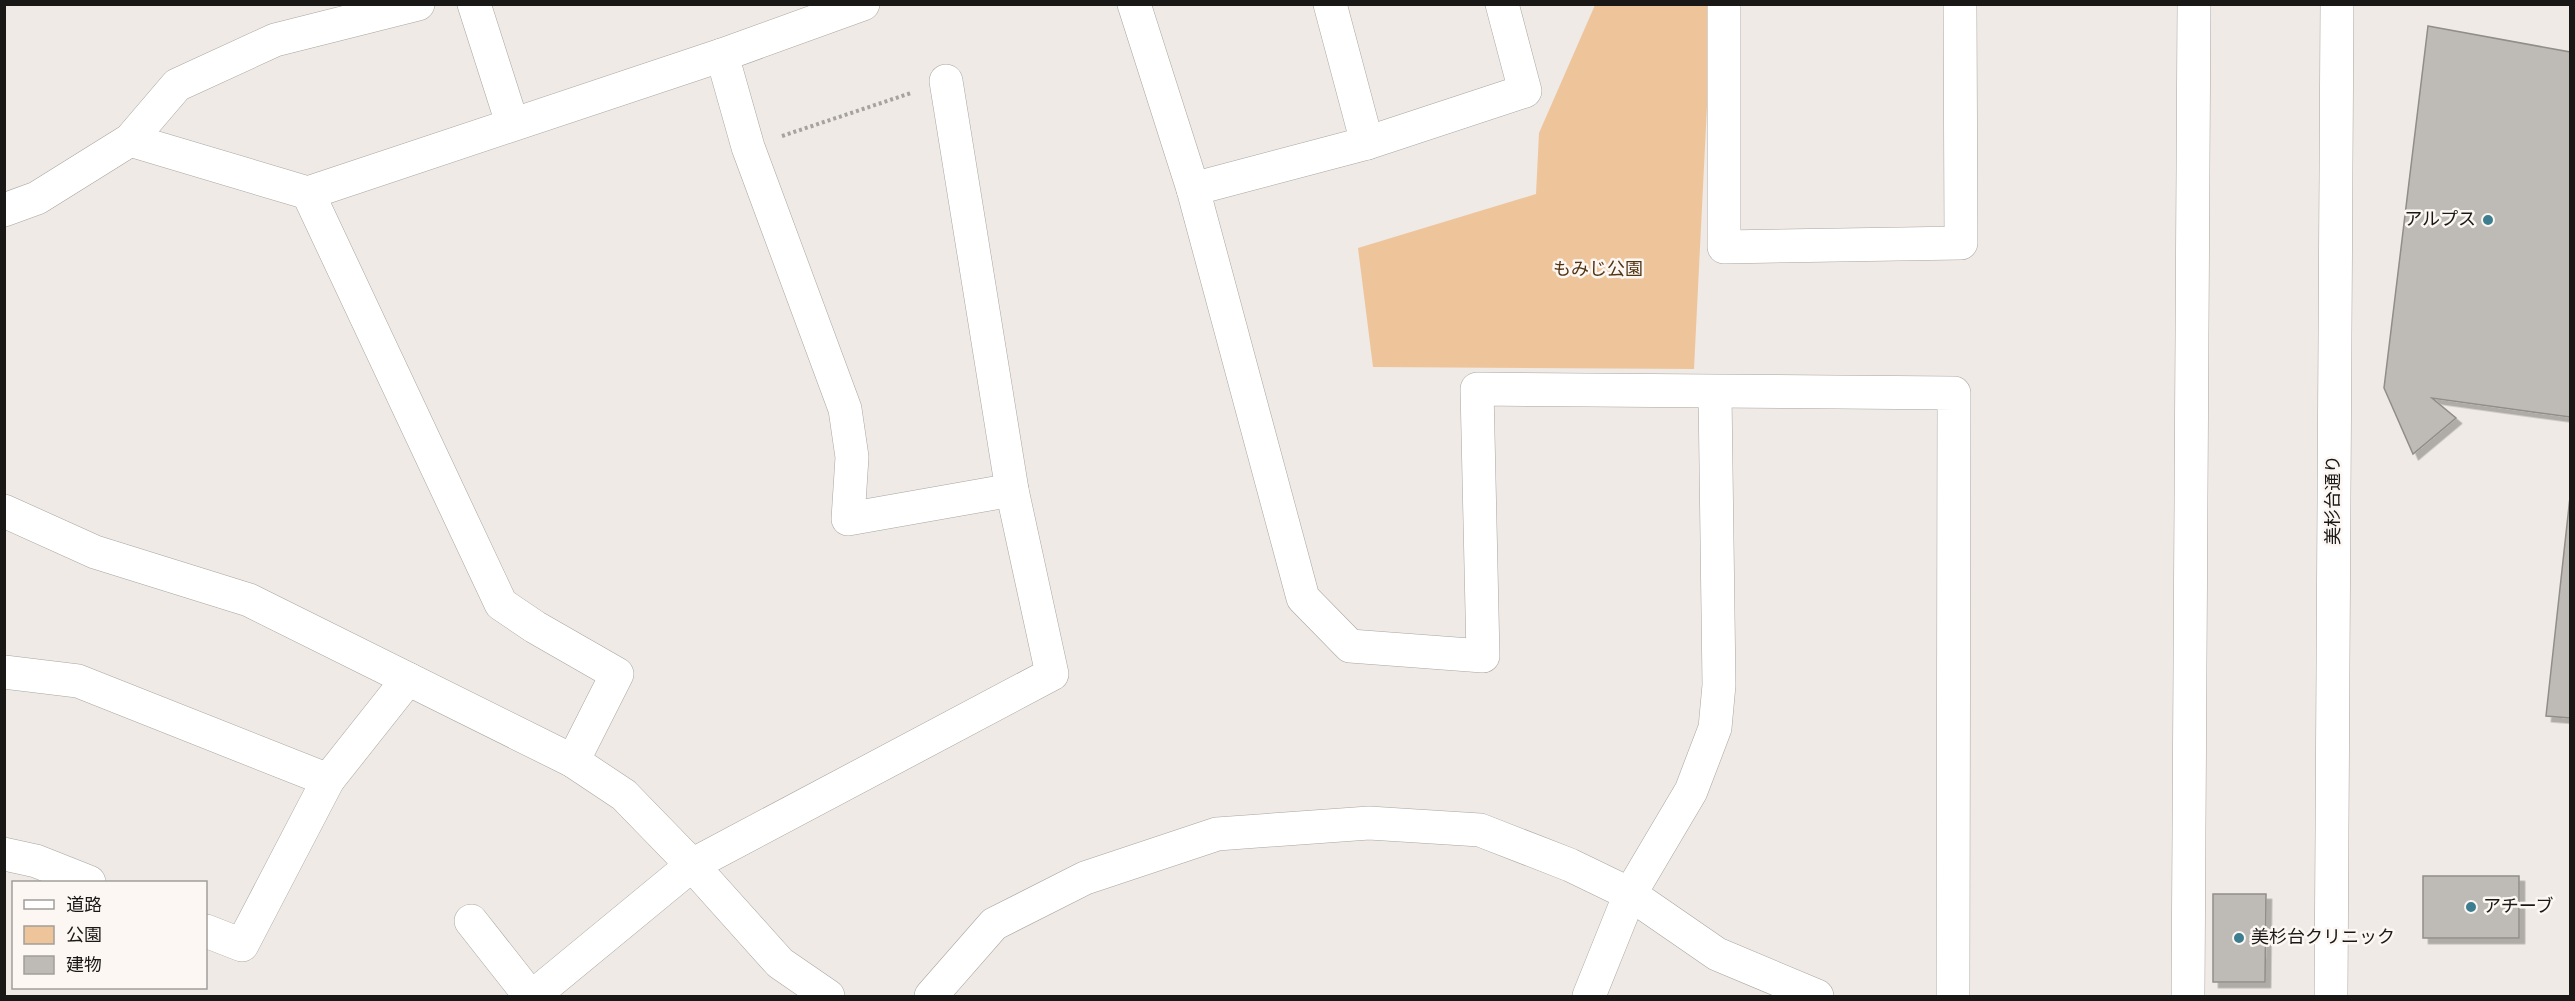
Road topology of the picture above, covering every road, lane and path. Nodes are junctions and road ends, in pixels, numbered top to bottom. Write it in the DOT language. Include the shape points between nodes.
graph roads {
  1 [pos="418,4"];
  2 [pos="474,4"];
  3 [pos="863,4"];
  4 [pos="1134,4"];
  5 [pos="1330,4"];
  6 [pos="1502,4"];
  7 [pos="1724,4"];
  8 [pos="1960,4"];
  9 [pos="2194,4"];
  10 [pos="2337,4"];
  11 [pos="722,55"];
  12 [pos="946,81"];
  13 [pos="512,123"];
  14 [pos="130,140"];
  15 [pos="1367,143"];
  16 [pos="748,147"];
  17 [pos="1193,189"];
  18 [pos="308,193"];
  19 [pos="4,210"];
  20 [pos="1714,393"];
  21 [pos="1012,490"];
  22 [pos="4,511"];
  23 [pos="4,672"];
  24 [pos="408,679"];
  25 [pos="573,761"];
  26 [pos="328,780"];
  27 [pos="4,854"];
  28 [pos="692,865"];
  29 [pos="86,881"];
  30 [pos="1630,894"];
  31 [pos="471,921"];
  32 [pos="207,931"];
  33 [pos="531,996"];
  34 [pos="828,996"];
  35 [pos="931,996"];
  36 [pos="1589,996"];
  37 [pos="1817,996"];
  38 [pos="1953,996"];
  39 [pos="2188,996"];
  40 [pos="2331,996"];
  1 -- 14 [label="street" via="275,40 177,85"];
  2 -- 13 [label="street"];
  3 -- 11 [label="street"];
  4 -- 17 [label="street"];
  5 -- 15 [label="street"];
  6 -- 15 [label="street" via="1525,91"];
  7 -- 8 [label="street" via="1724,247 1961,243"];
  9 -- 39 [label="street"];
  10 -- 40 [label="street, 美杉台通り"];
  11 -- 13 [label="street"];
  11 -- 16 [label="street"];
  12 -- 16 [label="path"];
  12 -- 21 [label="street"];
  13 -- 18 [label="street"];
  14 -- 18 [label="street"];
  14 -- 19 [label="street" via="37,198"];
  15 -- 17 [label="street"];
  16 -- 21 [label="street" via="845,409 852,457 848,519"];
  17 -- 20 [label="street" via="1303,598 1350,646 1483,656 1478,389"];
  18 -- 25 [label="street" via="501,604 617,674"];
  20 -- 30 [label="street" via="1719,685 1714,728 1691,790"];
  20 -- 38 [label="street" via="1954,393"];
  21 -- 28 [label="street" via="1052,674"];
  22 -- 24 [label="street" via="95,552 249,600"];
  23 -- 26 [label="street" via="78,681"];
  24 -- 25 [label="street"];
  24 -- 26 [label="street"];
  25 -- 28 [label="street" via="624,795"];
  26 -- 32 [label="street" via="242,945"];
  27 -- 29 [label="street" via="36,861"];
  28 -- 33 [label="street"];
  28 -- 34 [label="street" via="780,963"];
  30 -- 35 [label="street" via="1570,865 1480,830 1369,823 1216,834 1085,878 994,924"];
  30 -- 36 [label="street"];
  30 -- 37 [label="street" via="1717,954"];
  31 -- 33 [label="street"];
}
